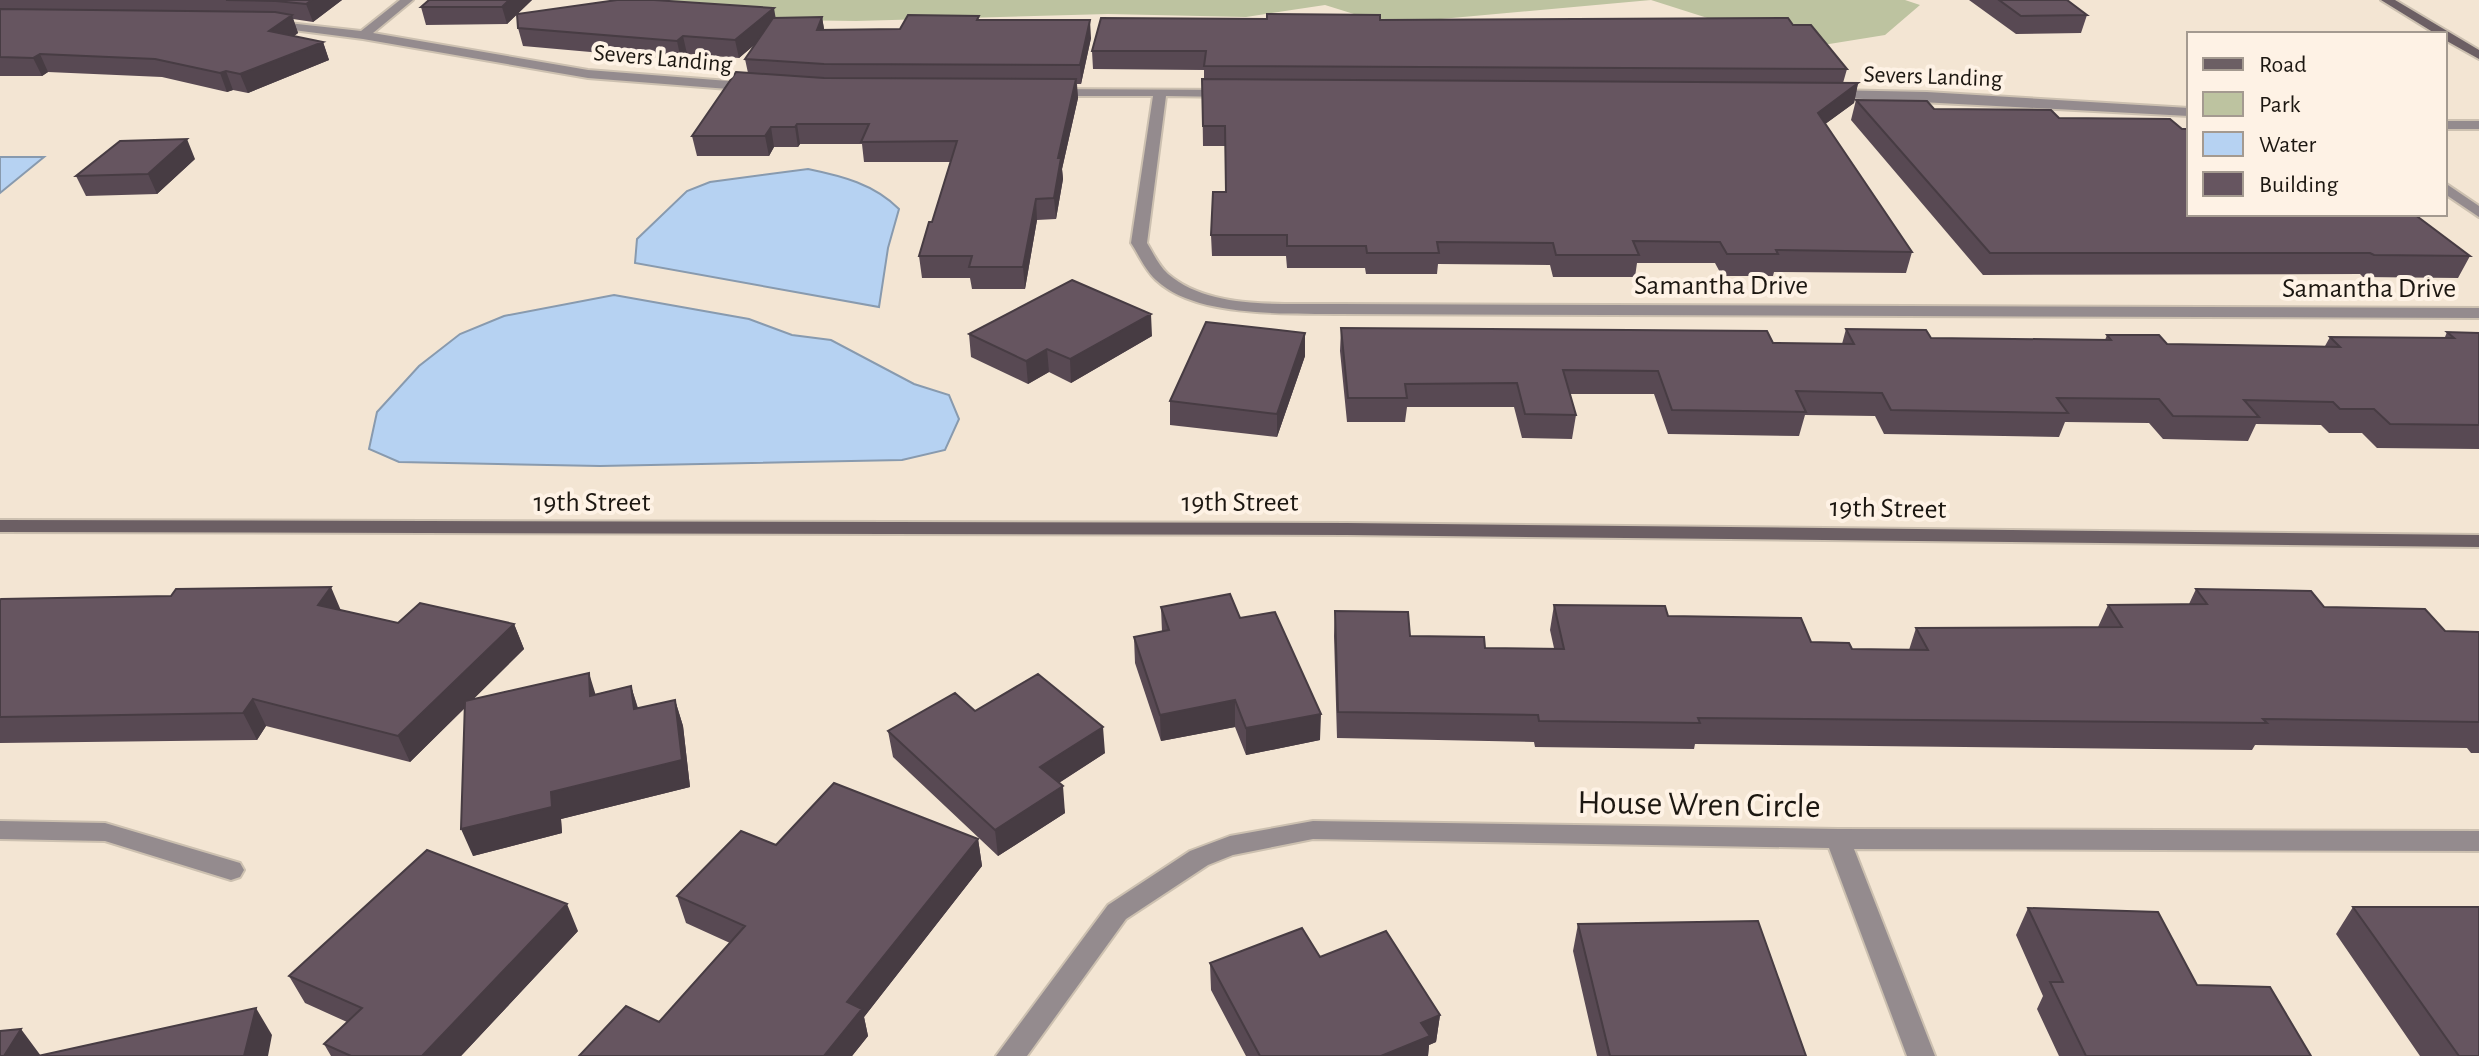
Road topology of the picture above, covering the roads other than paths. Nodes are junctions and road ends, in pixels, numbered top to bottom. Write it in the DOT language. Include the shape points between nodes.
graph roads {
  1 [pos="407,0"];
  2 [pos="2387,0"];
  3 [pos="254,23"];
  4 [pos="2441,32"];
  5 [pos="363,35"];
  6 [pos="2447,36"];
  7 [pos="2479,55"];
  8 [pos="766,88"];
  9 [pos="1033,92"];
  10 [pos="1160,93"];
  11 [pos="1239,93"];
  12 [pos="1820,94"];
  13 [pos="2187,112"];
  14 [pos="2447,125"];
  15 [pos="2479,125"];
  16 [pos="2447,189"];
  17 [pos="2479,213"];
  18 [pos="2479,313"];
  19 [pos="0,526"];
  20 [pos="2479,541"];
  21 [pos="0,830"];
  22 [pos="1838,839"];
  23 [pos="2479,841"];
  24 [pos="231,870"];
  25 [pos="1010,1056"];
  26 [pos="1921,1056"];
  1 -- 5 [label="street"];
  2 -- 4 [label="street"];
  3 -- 5 [label="street, Severs Landing"];
  5 -- 8 [label="street, Severs Landing" via="588,74"];
  6 -- 7 [label="street"];
  9 -- 10 [label="street"];
  10 -- 11 [label="street"];
  10 -- 18 [label="street, Samantha Drive" via="1139,243 1163,278 1213,301 1355,309"];
  12 -- 13 [label="street, Severs Landing"];
  14 -- 15 [label="street"];
  16 -- 17 [label="street"];
  19 -- 20 [label="street, 19th Street" via="1347,529"];
  21 -- 24 [label="street" via="105,832"];
  22 -- 23 [label="street, House Wren Circle"];
  22 -- 25 [label="street, House Wren Circle" via="1313,830 1230,846 1199,858 1117,912"];
  22 -- 26 [label="street"];
}
